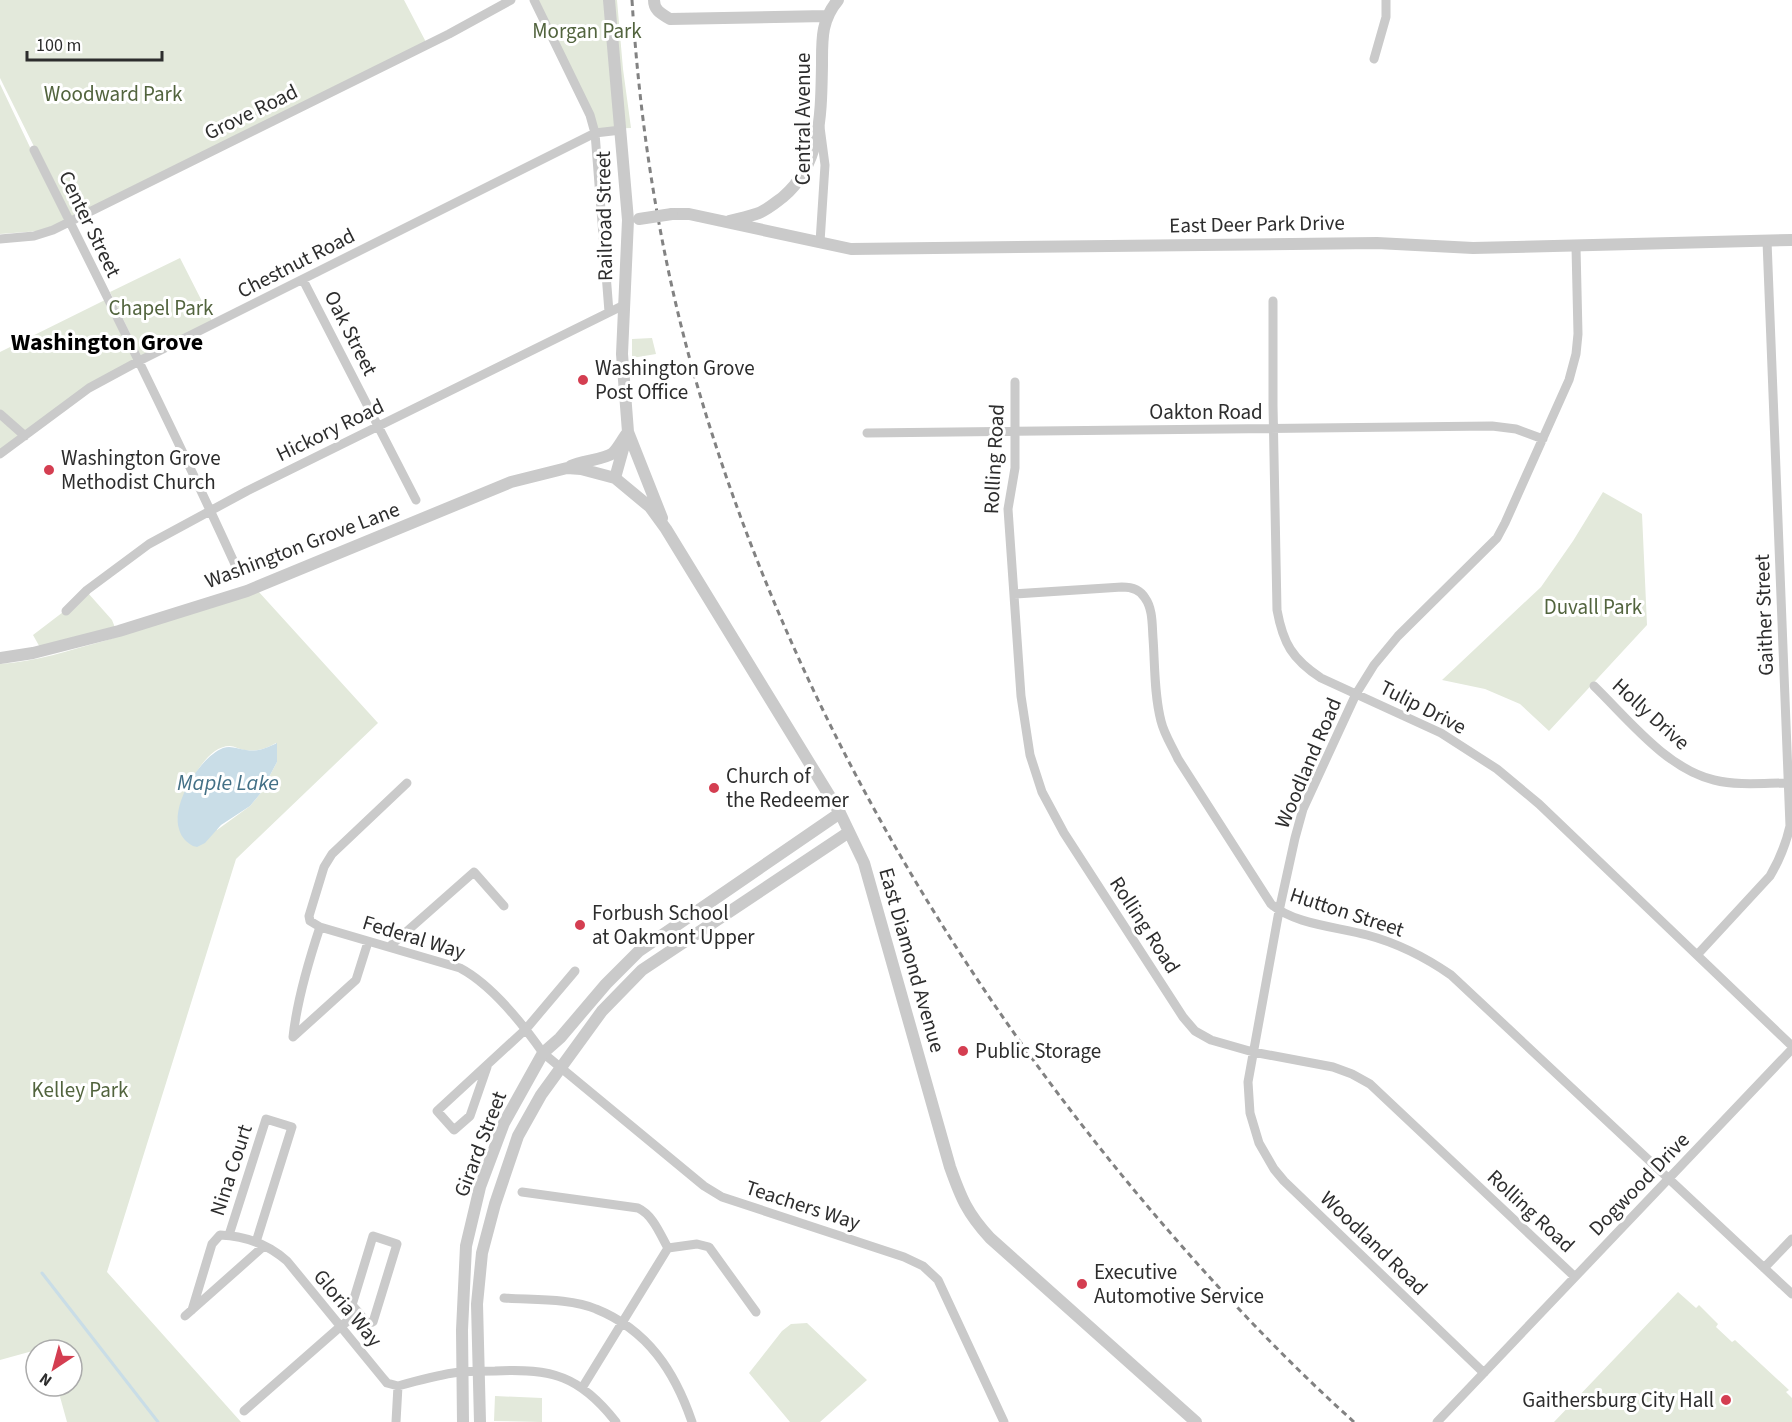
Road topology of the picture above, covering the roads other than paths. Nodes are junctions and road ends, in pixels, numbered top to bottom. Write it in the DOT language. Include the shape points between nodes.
graph roads {
  1 [pos="512,0"];
  2 [pos="534,0"];
  3 [pos="609,0"];
  4 [pos="654,0"];
  5 [pos="838,0"];
  6 [pos="1386,0"];
  7 [pos="826,16"];
  8 [pos="1374,59"];
  9 [pos="820,124"];
  10 [pos="621,130"];
  11 [pos="595,133"];
  12 [pos="34,150"];
  13 [pos="634,220"];
  14 [pos="69,222"];
  15 [pos="725,222"];
  16 [pos="0,239"];
  17 [pos="1792,240"];
  18 [pos="1767,241"];
  19 [pos="820,242"];
  20 [pos="1576,247"];
  21 [pos="303,280"];
  22 [pos="1273,301"];
  23 [pos="624,304"];
  24 [pos="609,312"];
  25 [pos="139,361"];
  26 [pos="1015,382"];
  27 [pos="0,414"];
  28 [pos="379,426"];
  29 [pos="1273,429"];
  30 [pos="1015,431"];
  31 [pos="867,433"];
  32 [pos="25,436"];
  33 [pos="629,436"];
  34 [pos="1543,439"];
  35 [pos="0,454"];
  36 [pos="567,468"];
  37 [pos="618,480"];
  38 [pos="416,500"];
  39 [pos="211,511"];
  40 [pos="664,525"];
  41 [pos="238,573"];
  42 [pos="1014,594"];
  43 [pos="66,611"];
  44 [pos="0,658"];
  45 [pos="1594,686"];
  46 [pos="1356,694"];
  47 [pos="407,783"];
  48 [pos="1788,783"];
  49 [pos="840,813"];
  50 [pos="849,832"];
  51 [pos="504,906"];
  52 [pos="1279,911"];
  53 [pos="316,925"];
  54 [pos="368,942"];
  55 [pos="389,947"];
  56 [pos="1697,955"];
  57 [pos="575,971"];
  58 [pos="526,1029"];
  59 [pos="1792,1047"];
  60 [pos="1253,1052"];
  61 [pos="543,1053"];
  62 [pos="487,1066"];
  63 [pos="560,1068"];
  64 [pos="1670,1179"];
  65 [pos="522,1192"];
  66 [pos="229,1235"];
  67 [pos="1792,1239"];
  68 [pos="260,1244"];
  69 [pos="668,1248"];
  70 [pos="1764,1268"];
  71 [pos="1575,1277"];
  72 [pos="1792,1294"];
  73 [pos="504,1298"];
  74 [pos="756,1312"];
  75 [pos="359,1314"];
  76 [pos="622,1324"];
  77 [pos="341,1326"];
  78 [pos="479,1371"];
  79 [pos="462,1372"];
  80 [pos="1484,1373"];
  81 [pos="398,1386"];
  82 [pos="582,1388"];
  83 [pos="244,1411"];
  84 [pos="396,1422"];
  85 [pos="463,1422"];
  86 [pos="480,1422"];
  87 [pos="616,1422"];
  88 [pos="692,1422"];
  89 [pos="1004,1422"];
  90 [pos="1196,1422"];
  91 [pos="1437,1422"];
  1 -- 14 [label="street, Grove Road"];
  2 -- 11 [label="street"];
  3 -- 10 [label="street, Railroad Street"];
  4 -- 7 [label="street" via="660,14 670,19"];
  5 -- 7 [label="street, Central Avenue"];
  6 -- 8 [label="street" via="1386,16"];
  7 -- 9 [label="street, Central Avenue"];
  9 -- 15 [label="street, East Deer Park Drive" via="810,160 791,190 758,213"];
  9 -- 19 [label="street, Central Avenue" via="825,165"];
  10 -- 11 [label="street, Chestnut Road"];
  10 -- 13 [label="street, Railroad Street"];
  11 -- 21 [label="street, Chestnut Road"];
  11 -- 24 [label="street"];
  12 -- 14 [label="street, Center Street"];
  13 -- 15 [label="street, East Deer Park Drive, bridge" via="689,214"];
  13 -- 23 [label="street, Railroad Street"];
  14 -- 16 [label="street, Grove Road" via="34,236"];
  14 -- 25 [label="street, Center Street"];
  15 -- 19 [label="street, East Deer Park Drive"];
  17 -- 18 [label="street, East Deer Park Drive"];
  18 -- 20 [label="street, East Deer Park Drive"];
  18 -- 48 [label="street, Gaither Street"];
  19 -- 20 [label="street, East Deer Park Drive" via="851,249 1377,243 1472,248"];
  20 -- 34 [label="street, Woodland Road" via="1576,354"];
  21 -- 25 [label="street, Chestnut Road"];
  21 -- 28 [label="street, Oak Street"];
  22 -- 29 [label="street, Tulip Drive"];
  23 -- 24 [label="street, Hickory Road"];
  23 -- 33 [label="street, Railroad Street" via="622,354"];
  24 -- 28 [label="street, Hickory Road"];
  25 -- 32 [label="street, Chestnut Road" via="89,388"];
  25 -- 39 [label="street, Center Street"];
  26 -- 30 [label="street, Rolling Road"];
  27 -- 32 [label="street"];
  28 -- 38 [label="street, Oak Street"];
  28 -- 39 [label="street, Hickory Road"];
  29 -- 30 [label="street, Oakton Road"];
  29 -- 34 [label="street, Oakton Road" via="1492,426 1516,429"];
  29 -- 46 [label="street, Tulip Drive" via="1277,610 1281,631 1291,652 1305,667"];
  30 -- 31 [label="street, Oakton Road"];
  30 -- 42 [label="street, Rolling Road" via="1015,468 1008,509"];
  32 -- 35 [label="street, Chestnut Road"];
  33 -- 36 [label="street" via="612,454"];
  33 -- 37 [label="street, Railroad Street"];
  33 -- 40 [label="street"];
  34 -- 46 [label="street, Woodland Road" via="1497,538 1398,636"];
  36 -- 37 [label="street, Washington Grove Lane"];
  36 -- 44 [label="street, Washington Grove Lane" via="511,482 247,591 119,631 33,654"];
  37 -- 40 [label="street, East Diamond Avenue" via="650,507"];
  39 -- 41 [label="street, Center Street"];
  39 -- 43 [label="street, Hickory Road" via="149,544 87,590"];
  40 -- 49 [label="street, East Diamond Avenue"];
  42 -- 52 [label="street, Hutton Street" via="1122,586 1140,591 1146,598 1151,614 1160,713 1168,738 1264,894"];
  42 -- 60 [label="street, Rolling Road" via="1021,696 1030,755 1042,792 1064,833 1183,1017 1195,1031 1211,1040"];
  45 -- 48 [label="street, Holly Drive" via="1666,755 1689,771 1738,784"];
  46 -- 52 [label="street, Woodland Road" via="1303,809"];
  46 -- 56 [label="street, Tulip Drive" via="1441,733 1497,769"];
  47 -- 53 [label="street" via="324,867 309,916"];
  48 -- 56 [label="street, Gaither Street" via="1790,826 1779,861 1770,876"];
  49 -- 50 [label="street, East Diamond Avenue"];
  49 -- 61 [label="street, Girard Street" via="639,951"];
  50 -- 63 [label="street, Girard Street" via="642,970 602,1011"];
  50 -- 90 [label="street, East Diamond Avenue" via="864,863 950,1167 973,1219"];
  51 -- 55 [label="street" via="474,872"];
  52 -- 60 [label="street, Woodland Road"];
  52 -- 64 [label="street, Hutton Street" via="1391,942 1440,967"];
  53 -- 54 [label="street, Federal Way"];
  53 -- 54 [label="street" via="293,1037 356,980"];
  54 -- 55 [label="street, Federal Way"];
  55 -- 58 [label="street, Federal Way" via="473,975"];
  56 -- 59 [label="street, Tulip Drive"];
  57 -- 58 [label="street"];
  58 -- 61 [label="street, Federal Way"];
  58 -- 62 [label="street"];
  59 -- 64 [label="street, Dogwood Drive"];
  60 -- 71 [label="street, Rolling Road" via="1333,1067 1370,1084"];
  60 -- 80 [label="street, Woodland Road" via="1248,1082 1250,1113 1259,1143 1274,1169"];
  61 -- 63 [label="street, Teachers Way"];
  61 -- 79 [label="street, Girard Street" via="504,1123 480,1187 466,1246"];
  62 -- 62 [label="street" via="437,1111 454,1130 470,1116"];
  63 -- 78 [label="street, Girard Street" via="518,1136 495,1204 482,1253 477,1304"];
  63 -- 89 [label="street, Teachers Way" via="695,1179 723,1197 922,1266 938,1280"];
  64 -- 70 [label="street, Hutton Street"];
  64 -- 71 [label="street, Dogwood Drive"];
  65 -- 69 [label="street" via="638,1208 646,1212"];
  66 -- 68 [label="street, Gloria Way"];
  66 -- 68 [label="street" via="220,1235 212,1244 188,1313"];
  66 -- 68 [label="street, Nina Court" via="266,1119 292,1127"];
  67 -- 70 [label="street"];
  68 -- 77 [label="street, Gloria Way" via="287,1261"];
  69 -- 74 [label="street" via="697,1244 709,1247"];
  69 -- 76 [label="street"];
  70 -- 72 [label="street, Hutton Street"];
  71 -- 80 [label="street, Dogwood Drive"];
  73 -- 76 [label="street" via="596,1308"];
  75 -- 75 [label="street" via="367,1323 373,1322 397,1244 373,1236 352,1305"];
  75 -- 77 [label="street"];
  76 -- 82 [label="street"];
  76 -- 88 [label="street" via="653,1346 683,1394"];
  77 -- 81 [label="street, Gloria Way" via="387,1383"];
  77 -- 83 [label="street"];
  78 -- 79 [label="street"];
  78 -- 82 [label="street" via="540,1371"];
  78 -- 86 [label="street, Girard Street"];
  79 -- 81 [label="street"];
  79 -- 85 [label="street, Girard Street"];
  80 -- 91 [label="street, Dogwood Drive"];
  81 -- 84 [label="street"];
  82 -- 87 [label="street"];
}
